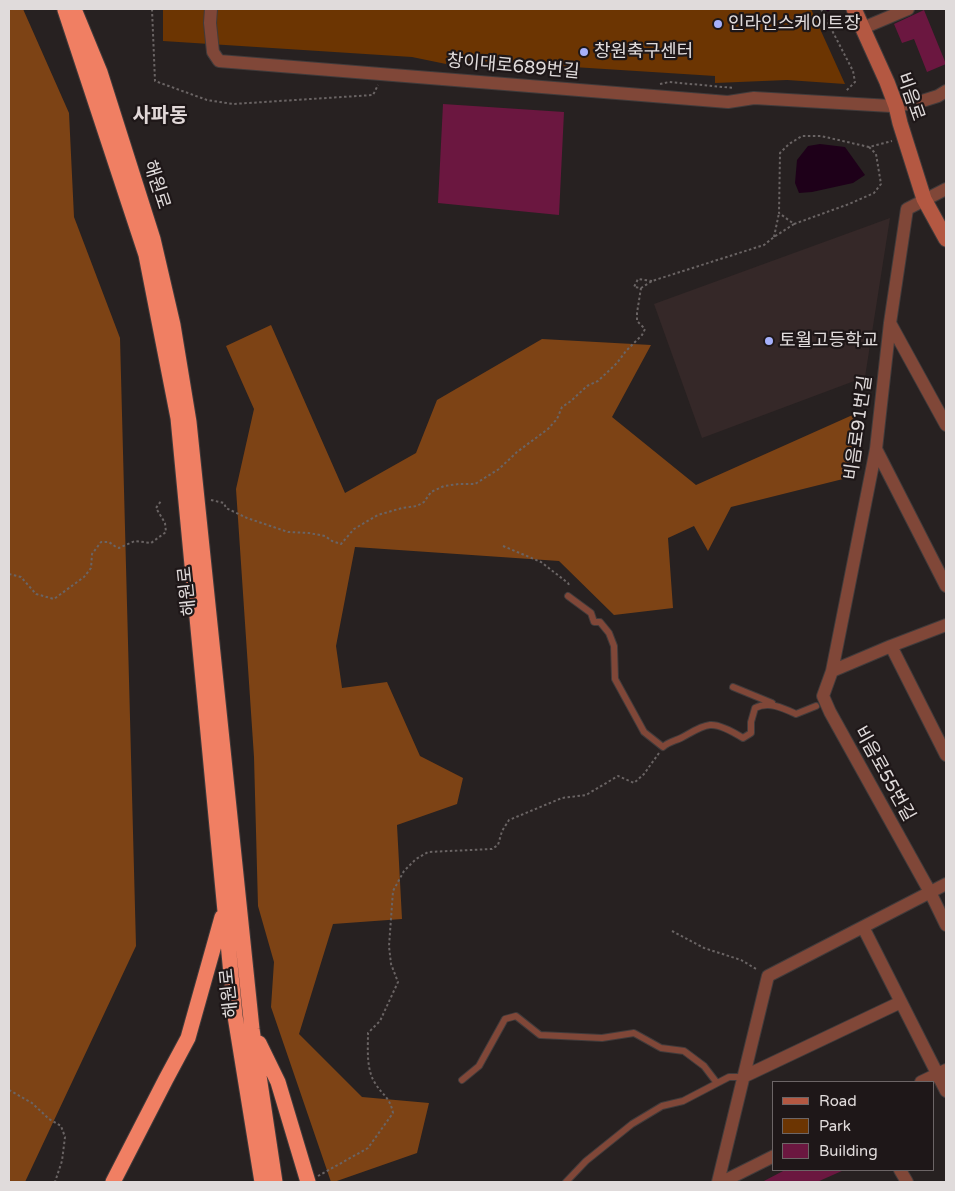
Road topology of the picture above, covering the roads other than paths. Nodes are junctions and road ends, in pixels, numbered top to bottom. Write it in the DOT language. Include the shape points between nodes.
graph roads {
  1 [pos="64,9"];
  2 [pos="74,9"];
  3 [pos="211,9"];
  4 [pos="854,9"];
  5 [pos="908,9"];
  6 [pos="863,28"];
  7 [pos="946,91"];
  8 [pos="896,106"];
  9 [pos="946,189"];
  10 [pos="924,199"];
  11 [pos="946,239"];
  12 [pos="890,323"];
  13 [pos="943,409"];
  14 [pos="946,425"];
  15 [pos="876,449"];
  16 [pos="946,586"];
  17 [pos="568,596"];
  18 [pos="946,625"];
  19 [pos="891,646"];
  20 [pos="832,670"];
  21 [pos="733,687"];
  22 [pos="816,706"];
  23 [pos="780,707"];
  24 [pos="830,712"];
  25 [pos="946,755"];
  26 [pos="946,884"];
  27 [pos="930,892"];
  28 [pos="224,908"];
  29 [pos="946,926"];
  30 [pos="863,927"];
  31 [pos="901,1002"];
  32 [pos="252,1030"];
  33 [pos="942,1072"];
  34 [pos="743,1077"];
  35 [pos="462,1080"];
  36 [pos="923,1081"];
  37 [pos="717,1083"];
  38 [pos="946,1091"];
  39 [pos="772,1157"];
  40 [pos="114,1182"];
  41 [pos="262,1182"];
  42 [pos="275,1182"];
  43 [pos="308,1182"];
  44 [pos="566,1182"];
  45 [pos="718,1182"];
  46 [pos="722,1182"];
  1 -- 28 [label="highway, 해원로" via="146,255 178,418"];
  2 -- 32 [label="highway, 해원로" via="100,72 150,230 173,325 189,422"];
  3 -- 8 [label="street, 창이대로689번길" via="213,52 219,61 728,102 754,98"];
  4 -- 6 [label="street, 비음로"];
  5 -- 6 [label="street"];
  6 -- 8 [label="street, 비음로"];
  7 -- 8 [label="street, 창이대로689번길" via="916,103"];
  8 -- 10 [label="street, 비음로"];
  9 -- 10 [label="street"];
  10 -- 11 [label="street, 비음로"];
  10 -- 12 [label="street, 비음로91번길" via="907,209"];
  12 -- 13 [label="street"];
  12 -- 15 [label="street, 비음로91번길"];
  13 -- 14 [label="street"];
  15 -- 16 [label="street"];
  15 -- 20 [label="street, 비음로91번길"];
  17 -- 23 [label="lane" via="591,613 594,622 600,622 609,633 614,646 615,679 644,732 663,747 711,725 743,738 751,733 750,722 755,708 762,704"];
  18 -- 19 [label="street"];
  19 -- 20 [label="street"];
  19 -- 25 [label="street"];
  20 -- 24 [label="street, 비음로55번길" via="823,696"];
  21 -- 23 [label="lane"];
  22 -- 23 [label="lane" via="796,714"];
  22 -- 24 [label="street"];
  24 -- 27 [label="street, 비음로55번길"];
  26 -- 27 [label="street"];
  27 -- 29 [label="street, 비음로55번길"];
  27 -- 30 [label="street"];
  28 -- 40 [label="highway" via="188,1038"];
  28 -- 41 [label="highway, 해원로" via="235,1016"];
  30 -- 31 [label="street"];
  30 -- 34 [label="street" via="768,976"];
  31 -- 33 [label="street"];
  31 -- 34 [label="street"];
  32 -- 42 [label="highway, 해원로"];
  32 -- 43 [label="highway" via="278,1082"];
  33 -- 36 [label="street"];
  33 -- 38 [label="street"];
  34 -- 37 [label="lane" via="729,1077"];
  34 -- 45 [label="street"];
  35 -- 37 [label="lane" via="479,1066 505,1019 516,1016 540,1035 602,1038 634,1033 661,1048 684,1051 704,1066"];
  37 -- 44 [label="lane" via="683,1101 662,1106 632,1124 586,1161"];
  39 -- 46 [label="street"];
}
